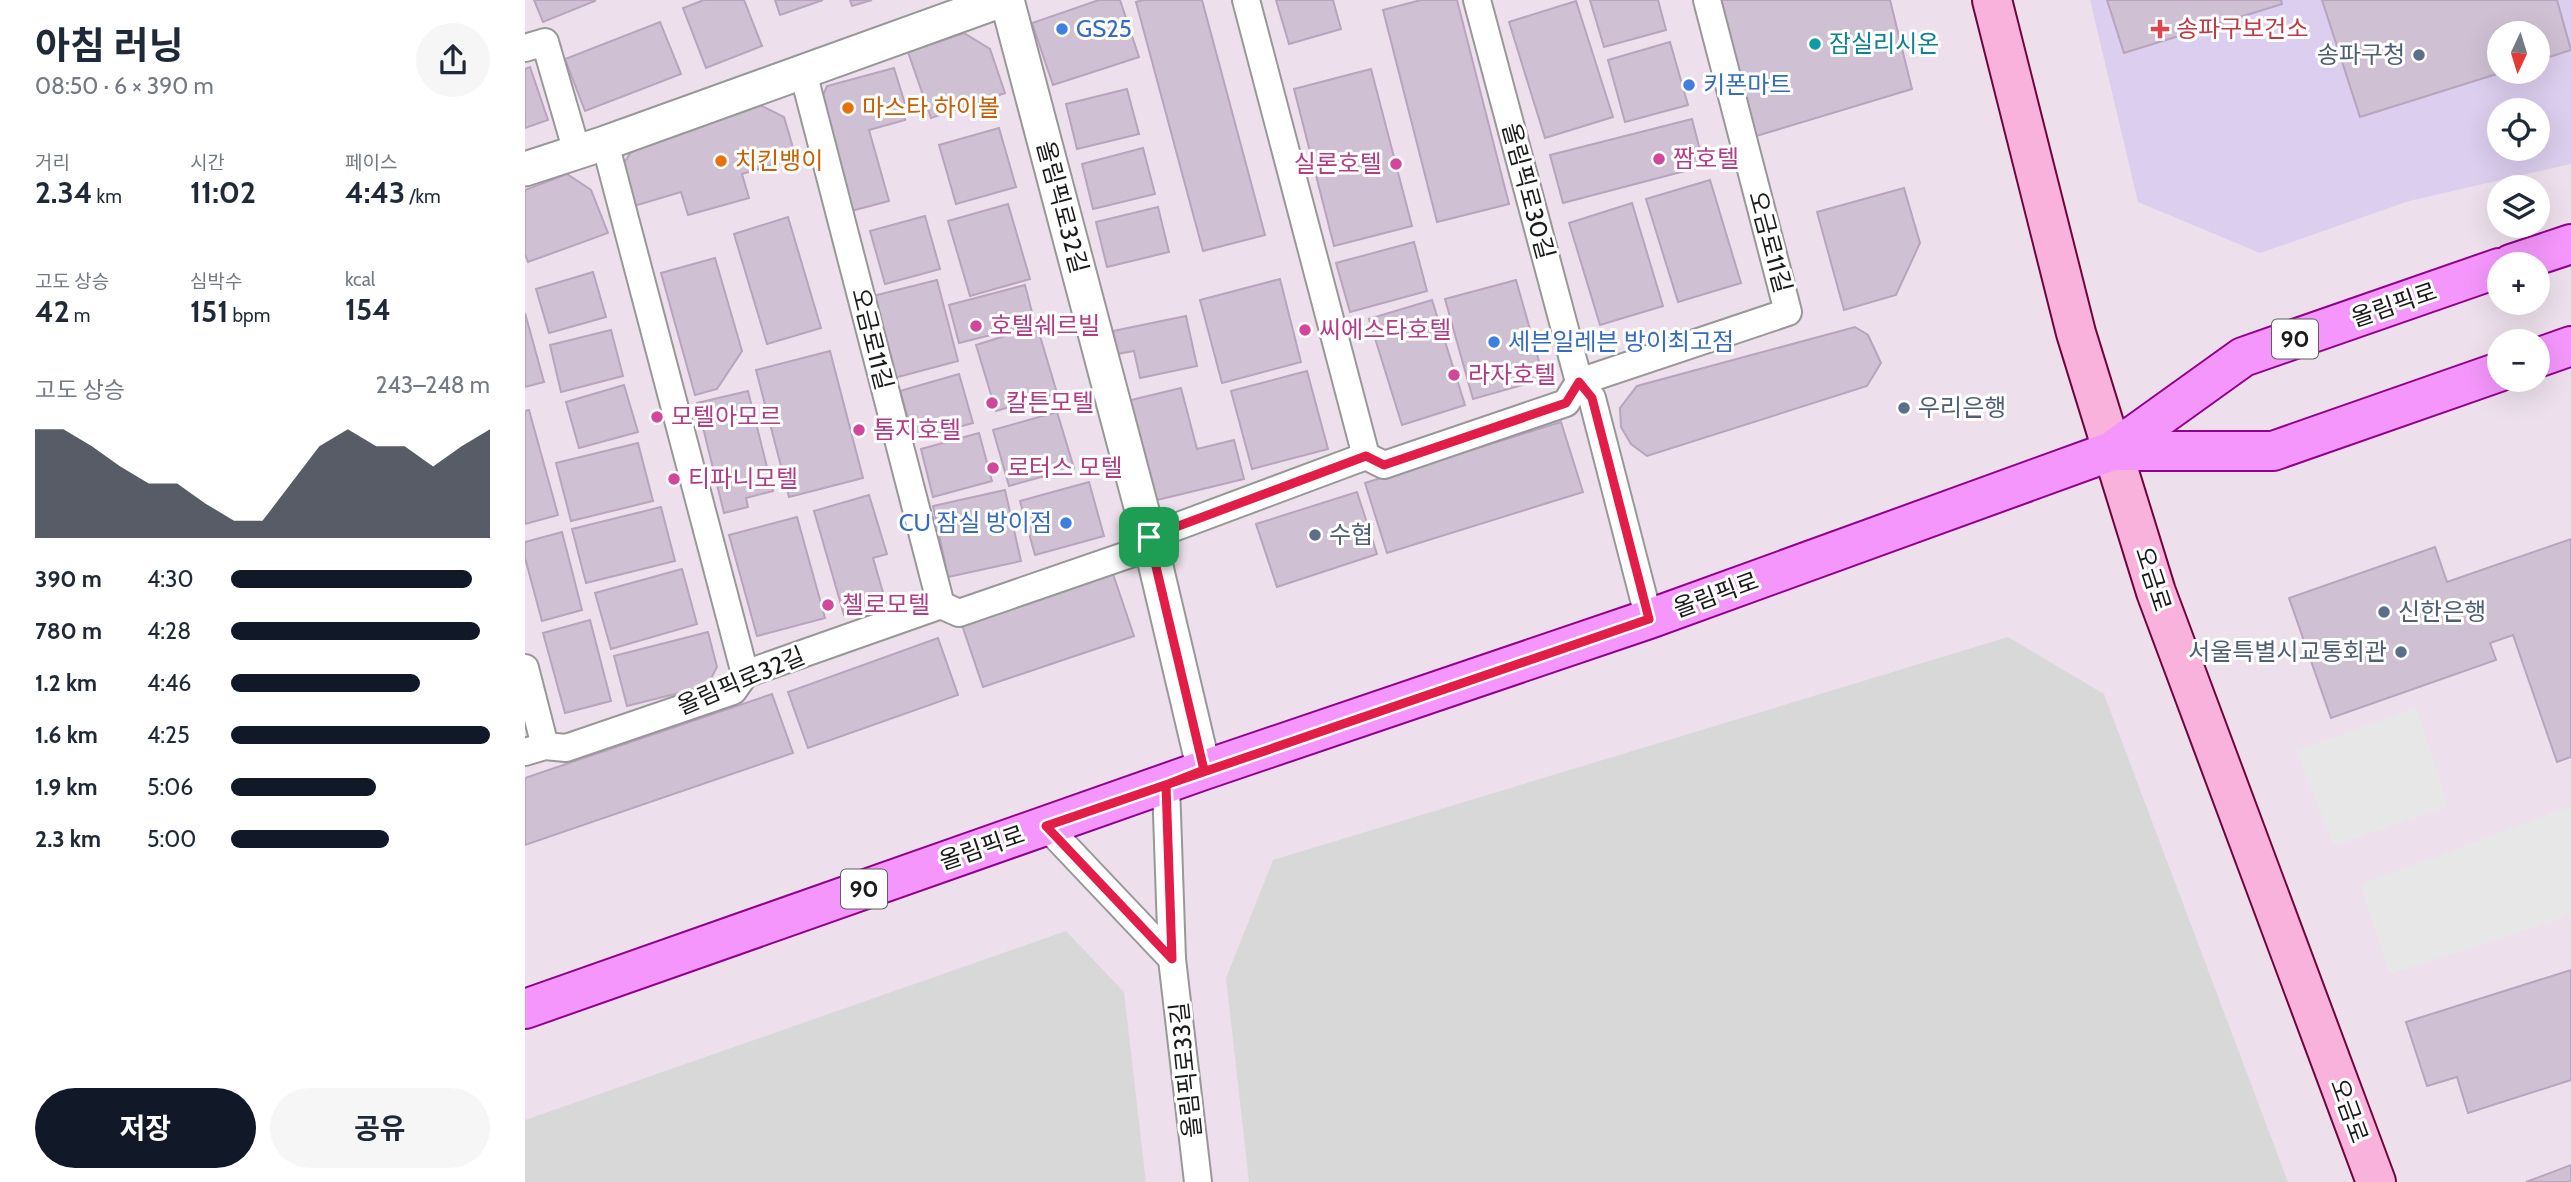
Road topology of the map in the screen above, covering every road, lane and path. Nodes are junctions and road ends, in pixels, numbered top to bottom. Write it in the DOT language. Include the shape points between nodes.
graph roads {
  1 [pos="1004,0"];
  2 [pos="1246,0"];
  3 [pos="1477,0"];
  4 [pos="1707,0"];
  5 [pos="1992,0"];
  6 [pos="525,48"];
  7 [pos="803,72"];
  8 [pos="591,147"];
  9 [pos="525,169"];
  10 [pos="2571,243"];
  11 [pos="2545,252"];
  12 [pos="2487,272"];
  13 [pos="2571,346"];
  14 [pos="2550,353"];
  15 [pos="2487,376"];
  16 [pos="1579,382"];
  17 [pos="2112,450"];
  18 [pos="1366,456"];
  19 [pos="1149,537"];
  20 [pos="940,605"];
  21 [pos="1649,619"];
  22 [pos="525,668"];
  23 [pos="745,674"];
  24 [pos="535,749"];
  25 [pos="1204,770"];
  26 [pos="1166,785"];
  27 [pos="1046,826"];
  28 [pos="1172,959"];
  29 [pos="525,1009"];
  30 [pos="1198,1182"];
  31 [pos="2376,1182"];
  1 -- 7 [label="street"];
  1 -- 19 [label="street, 올림픽로32길"];
  2 -- 18 [label="street"];
  3 -- 16 [label="street, 올림픽로30길"];
  4 -- 16 [label="street, 오금로11길" via="1788,312"];
  5 -- 17 [label="main road, 오금로" via="2076,333"];
  6 -- 8 [label="street" via="545,42"];
  7 -- 8 [label="street"];
  7 -- 20 [label="street, 오금로11길"];
  8 -- 9 [label="street"];
  8 -- 23 [label="street"];
  10 -- 11 [label="main road"];
  12 -- 17 [label="main road, 올림픽로 / 90" via="2243,357"];
  13 -- 14 [label="main road"];
  15 -- 17 [label="main road, 올림픽로 / 90" via="2273,451"];
  16 -- 18 [label="street" via="1566,403 1384,465"];
  16 -- 21 [label="street, 올림픽로30길" via="1592,398"];
  17 -- 21 [label="main road, 올림픽로 / 90"];
  17 -- 31 [label="main road, 오금로" via="2156,592"];
  18 -- 19 [label="street"];
  19 -- 20 [label="street, 올림픽로32길" via="1136,552 959,613"];
  19 -- 25 [label="street, 올림픽로32길"];
  20 -- 23 [label="street, 올림픽로32길"];
  21 -- 25 [label="main road, 올림픽로 / 90"];
  22 -- 24 [label="street"];
  23 -- 24 [label="street, 올림픽로32길" via="733,691 566,748"];
  25 -- 26 [label="main road, 올림픽로 / 90"];
  26 -- 27 [label="main road, 올림픽로 / 90"];
  26 -- 28 [label="street, 올림픽로33길"];
  27 -- 28 [label="street"];
  27 -- 29 [label="main road, 올림픽로 / 90"];
  28 -- 30 [label="street, 올림픽로33길"];
}
